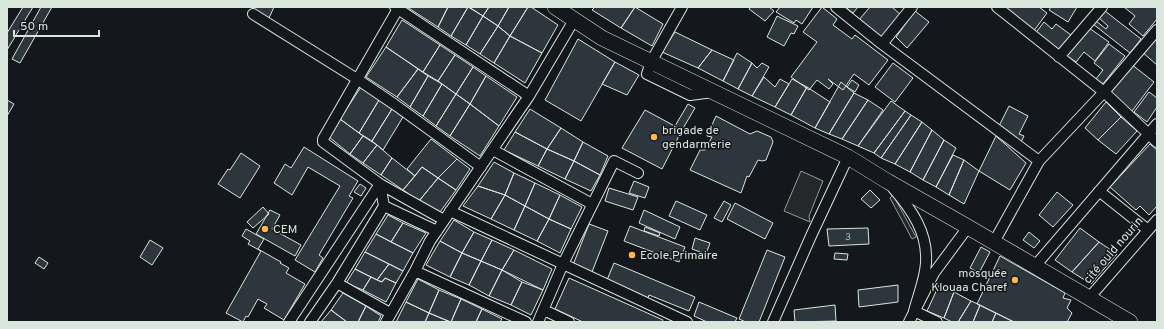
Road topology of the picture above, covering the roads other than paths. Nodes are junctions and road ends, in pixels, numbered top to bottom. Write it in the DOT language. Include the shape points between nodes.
graph roads {
  1 [pos="555,7"];
  2 [pos="682,7"];
  3 [pos="836,7"];
  4 [pos="912,7"];
  5 [pos="997,7"];
  6 [pos="397,8"];
  7 [pos="1097,9"];
  8 [pos="253,14"];
  9 [pos="574,20"];
  10 [pos="1157,30"];
  11 [pos="882,44"];
  12 [pos="1059,57"];
  13 [pos="651,62"];
  14 [pos="357,79"];
  15 [pos="1104,92"];
  16 [pos="529,96"];
  17 [pos="1157,124"];
  18 [pos="1148,134"];
  19 [pos="1157,142"];
  20 [pos="493,150"];
  21 [pos="848,157"];
  22 [pos="1039,161"];
  23 [pos="481,166"];
  24 [pos="638,173"];
  25 [pos="887,181"];
  26 [pos="380,184"];
  27 [pos="1099,190"];
  28 [pos="592,204"];
  29 [pos="384,206"];
  30 [pos="450,211"];
  31 [pos="444,220"];
  32 [pos="1157,220"];
  33 [pos="968,226"];
  34 [pos="437,230"];
  35 [pos="1148,230"];
  36 [pos="994,242"];
  37 [pos="563,264"];
  38 [pos="1034,266"];
  39 [pos="415,271"];
  40 [pos="337,283"];
  41 [pos="1090,298"];
  42 [pos="544,310"];
  43 [pos="914,311"];
  44 [pos="388,318"];
  45 [pos="289,322"];
  46 [pos="310,322"];
  47 [pos="526,322"];
  48 [pos="538,322"];
  49 [pos="570,322"];
  50 [pos="687,322"];
  51 [pos="773,322"];
  52 [pos="909,322"];
  53 [pos="937,322"];
  54 [pos="1130,322"];
  1 -- 9 [label="main road"];
  2 -- 13 [label="street"];
  3 -- 11 [label="street"];
  4 -- 11 [label="street"];
  5 -- 12 [label="street"];
  6 -- 14 [label="street"];
  6 -- 16 [label="street"];
  7 -- 12 [label="street"];
  8 -- 14 [label="street"];
  9 -- 13 [label="main road" via="602,38"];
  9 -- 16 [label="street"];
  10 -- 15 [label="street"];
  11 -- 22 [label="street"];
  12 -- 15 [label="street"];
  13 -- 21 [label="main road"];
  14 -- 23 [label="street"];
  14 -- 26 [label="street" via="323,142"];
  15 -- 18 [label="street"];
  15 -- 22 [label="street"];
  16 -- 20 [label="street"];
  17 -- 18 [label="street"];
  18 -- 19 [label="street"];
  18 -- 27 [label="street"];
  20 -- 23 [label="street"];
  20 -- 28 [label="street"];
  21 -- 25 [label="main road"];
  21 -- 51 [label="street"];
  22 -- 36 [label="street"];
  23 -- 30 [label="street"];
  24 -- 28 [label="street" via="614,161"];
  25 -- 33 [label="main road"];
  25 -- 43 [label="street" via="916,219 925,244 926,264"];
  26 -- 29 [label="street"];
  26 -- 31 [label="street"];
  26 -- 45 [label="street"];
  27 -- 35 [label="street"];
  27 -- 38 [label="street"];
  28 -- 37 [label="street"];
  29 -- 34 [label="street"];
  29 -- 40 [label="street"];
  30 -- 31 [label="street"];
  30 -- 37 [label="street"];
  31 -- 34 [label="street"];
  32 -- 35 [label="street, cité ould nourin"];
  33 -- 36 [label="main road"];
  33 -- 43 [label="street" via="934,273"];
  34 -- 39 [label="street"];
  35 -- 41 [label="street, cité ould nourin"];
  36 -- 38 [label="main road"];
  37 -- 42 [label="street"];
  37 -- 50 [label="street"];
  38 -- 41 [label="main road"];
  39 -- 44 [label="street"];
  39 -- 47 [label="street"];
  40 -- 44 [label="street"];
  40 -- 46 [label="street"];
  41 -- 54 [label="main road"];
  42 -- 48 [label="street"];
  42 -- 49 [label="street"];
  43 -- 52 [label="street"];
  43 -- 53 [label="street"];
}
